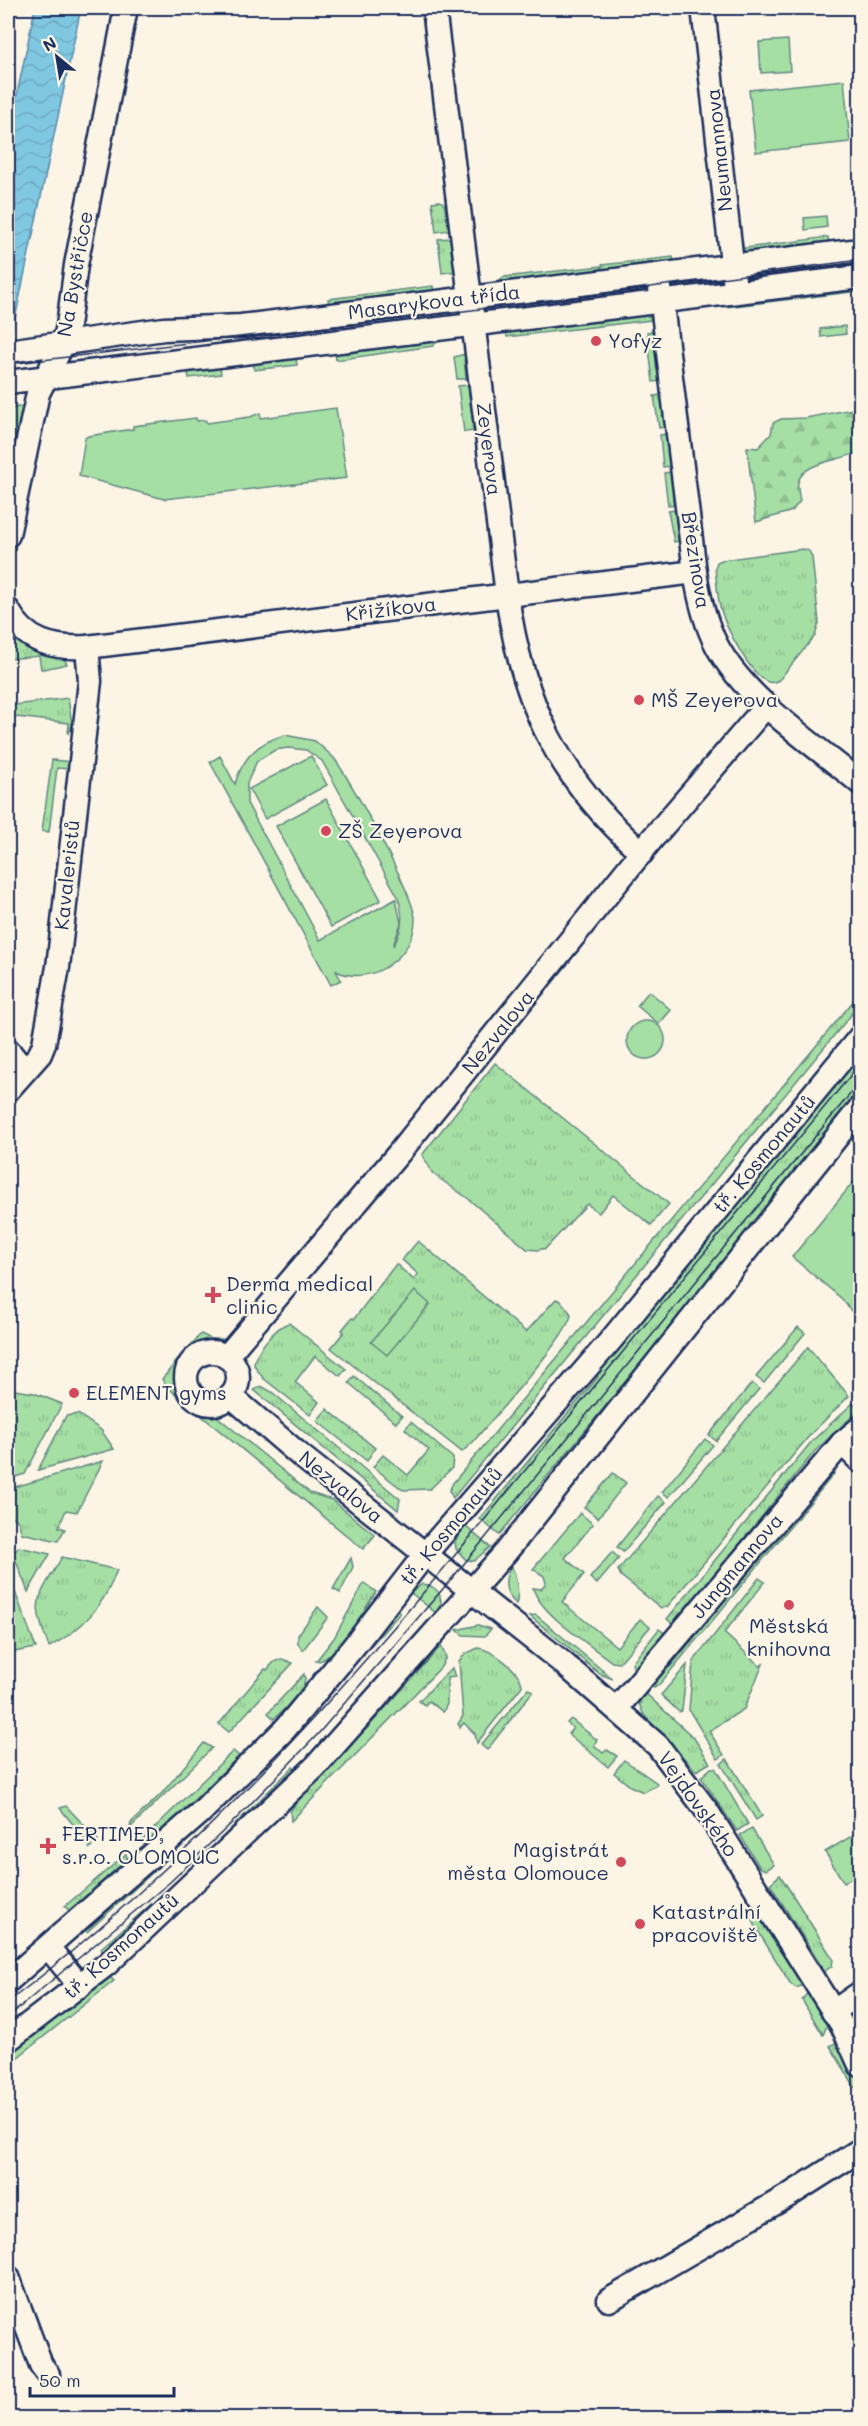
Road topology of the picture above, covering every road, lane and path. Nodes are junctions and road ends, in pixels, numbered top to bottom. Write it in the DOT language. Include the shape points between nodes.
graph roads {
  1 [pos="126,8"];
  2 [pos="434,8"];
  3 [pos="703,8"];
  4 [pos="861,250"];
  5 [pos="732,265"];
  6 [pos="658,275"];
  7 [pos="861,277"];
  8 [pos="735,292"];
  9 [pos="471,297"];
  10 [pos="663,309"];
  11 [pos="474,324"];
  12 [pos="63,344"];
  13 [pos="8,351"];
  14 [pos="25,380"];
  15 [pos="8,535"];
  16 [pos="695,572"];
  17 [pos="507,595"];
  18 [pos="8,610"];
  19 [pos="87,647"];
  20 [pos="767,705"];
  21 [pos="861,783"];
  22 [pos="642,853"];
  23 [pos="861,1037"];
  24 [pos="8,1050"];
  25 [pos="24,1070"];
  26 [pos="8,1090"];
  27 [pos="861,1108"];
  28 [pos="226,1357"];
  29 [pos="231,1396"];
  30 [pos="861,1428"];
  31 [pos="842,1443"];
  32 [pos="861,1461"];
  33 [pos="426,1553"];
  34 [pos="473,1591"];
  35 [pos="616,1708"];
  36 [pos="48,1947"];
  37 [pos="8,1981"];
  38 [pos="80,1986"];
  39 [pos="861,1993"];
  40 [pos="837,2018"];
  41 [pos="8,2040"];
  42 [pos="861,2047"];
  43 [pos="861,2065"];
  44 [pos="861,2150"];
  45 [pos="861,2169"];
  46 [pos="791,2194"];
  47 [pos="8,2277"];
  48 [pos="609,2300"];
  49 [pos="48,2374"];
  1 -- 12 [label="street, Na Bystřičce"];
  2 -- 9 [label="street, Zeyerova"];
  3 -- 5 [label="street, Neumannova"];
  4 -- 5 [label="street, Masarykova třída"];
  5 -- 6 [label="street, Masarykova třída"];
  5 -- 8 [label="street, Neumannova"];
  6 -- 9 [label="street, Masarykova třída"];
  6 -- 10 [label="street, Březinova"];
  7 -- 8 [label="street, Masarykova třída"];
  8 -- 10 [label="street, Masarykova třída"];
  9 -- 11 [label="street, Zeyerova"];
  9 -- 12 [label="street, Masarykova třída" via="241,326 164,329"];
  10 -- 11 [label="street, Masarykova třída"];
  10 -- 16 [label="street, Březinova"];
  11 -- 14 [label="street, Masarykova třída"];
  11 -- 17 [label="street, Zeyerova"];
  12 -- 13 [label="street, Masarykova třída"];
  12 -- 14 [label="street, Na Bystřičce"];
  14 -- 15 [label="street, Na Bystřičce" via="38,393"];
  16 -- 17 [label="street, Křižíkova"];
  16 -- 20 [label="street, Březinova" via="700,604 718,647 730,666"];
  17 -- 19 [label="street, Křižíkova"];
  17 -- 22 [label="street, Zeyerova" via="517,655 551,741 593,806"];
  18 -- 19 [label="street" via="19,626 39,642 64,648"];
  19 -- 25 [label="street, Kavaleristů" via="90,681 58,967 44,1044"];
  20 -- 21 [label="street, Březinova"];
  20 -- 22 [label="street, Nezvalova"];
  22 -- 28 [label="street, Nezvalova" via="437,1107"];
  23 -- 33 [label="street, tř. Kosmonautů" via="610,1340"];
  24 -- 25 [label="street"];
  25 -- 26 [label="street, Kavaleristů"];
  27 -- 34 [label="street, tř. Kosmonautů"];
  28 -- 29 [label="street" via="238,1378"];
  28 -- 29 [label="street" via="211,1353 195,1359 186,1382 189,1391 202,1402 220,1403"];
  29 -- 33 [label="street, Nezvalova"];
  30 -- 31 [label="street, Jungmannova"];
  31 -- 32 [label="street"];
  31 -- 35 [label="street, Jungmannova"];
  33 -- 34 [label="street, Vejdovského"];
  33 -- 36 [label="street, tř. Kosmonautů" via="285,1729 229,1787"];
  34 -- 35 [label="street, Vejdovského"];
  34 -- 38 [label="street, tř. Kosmonautů" via="315,1767"];
  35 -- 40 [label="street, Vejdovského" via="658,1746 693,1791"];
  36 -- 37 [label="street, tř. Kosmonautů"];
  36 -- 38 [label="street"];
  38 -- 41 [label="street, tř. Kosmonautů"];
  39 -- 40 [label="street"];
  40 -- 42 [label="street, Vejdovského"];
  40 -- 43 [label="street, Vejdovského"];
  44 -- 46 [label="street"];
  45 -- 46 [label="street" via="834,2174"];
  46 -- 48 [label="street"];
  47 -- 49 [label="street" via="41,2365"];
}
